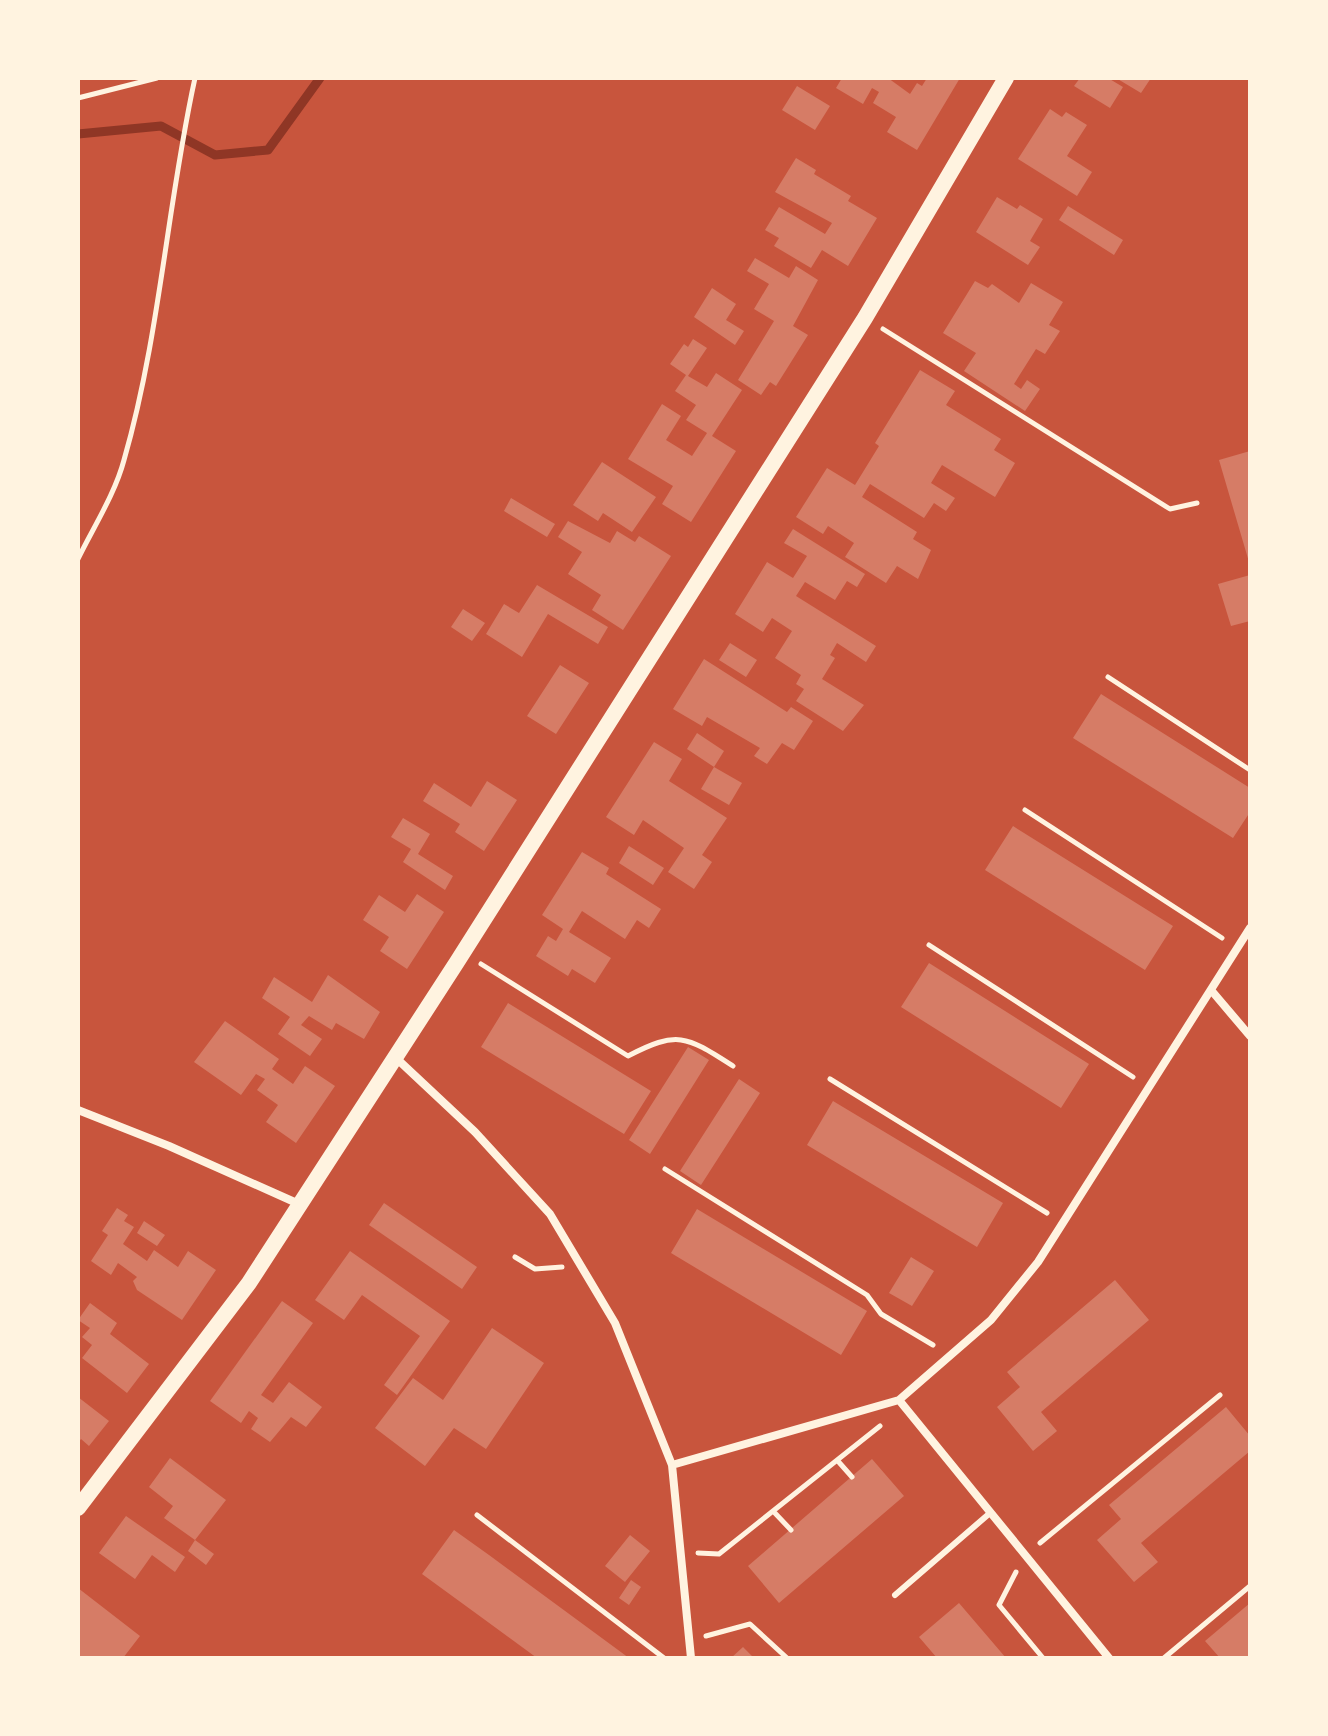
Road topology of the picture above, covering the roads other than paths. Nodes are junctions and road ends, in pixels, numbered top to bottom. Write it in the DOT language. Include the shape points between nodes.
graph roads {
  1 [pos="1006,78"];
  2 [pos="1250,928"];
  3 [pos="1211,990"];
  4 [pos="1250,1036"];
  5 [pos="395,1057"];
  6 [pos="78,1110"];
  7 [pos="299,1204"];
  8 [pos="899,1400"];
  9 [pos="672,1465"];
  10 [pos="78,1508"];
  11 [pos="990,1513"];
  12 [pos="895,1595"];
  13 [pos="691,1658"];
  14 [pos="1109,1658"];
  1 -- 5 [label="main road" via="865,318"];
  2 -- 3 [label="street"];
  3 -- 4 [label="street"];
  3 -- 8 [label="street" via="1038,1262 991,1320"];
  5 -- 7 [label="main road"];
  5 -- 9 [label="street" via="475,1132 550,1214 615,1323"];
  6 -- 7 [label="street"];
  7 -- 10 [label="main road" via="249,1283"];
  8 -- 9 [label="street"];
  8 -- 11 [label="street"];
  9 -- 13 [label="street"];
  11 -- 12 [label="lane"];
  11 -- 14 [label="street"];
}
